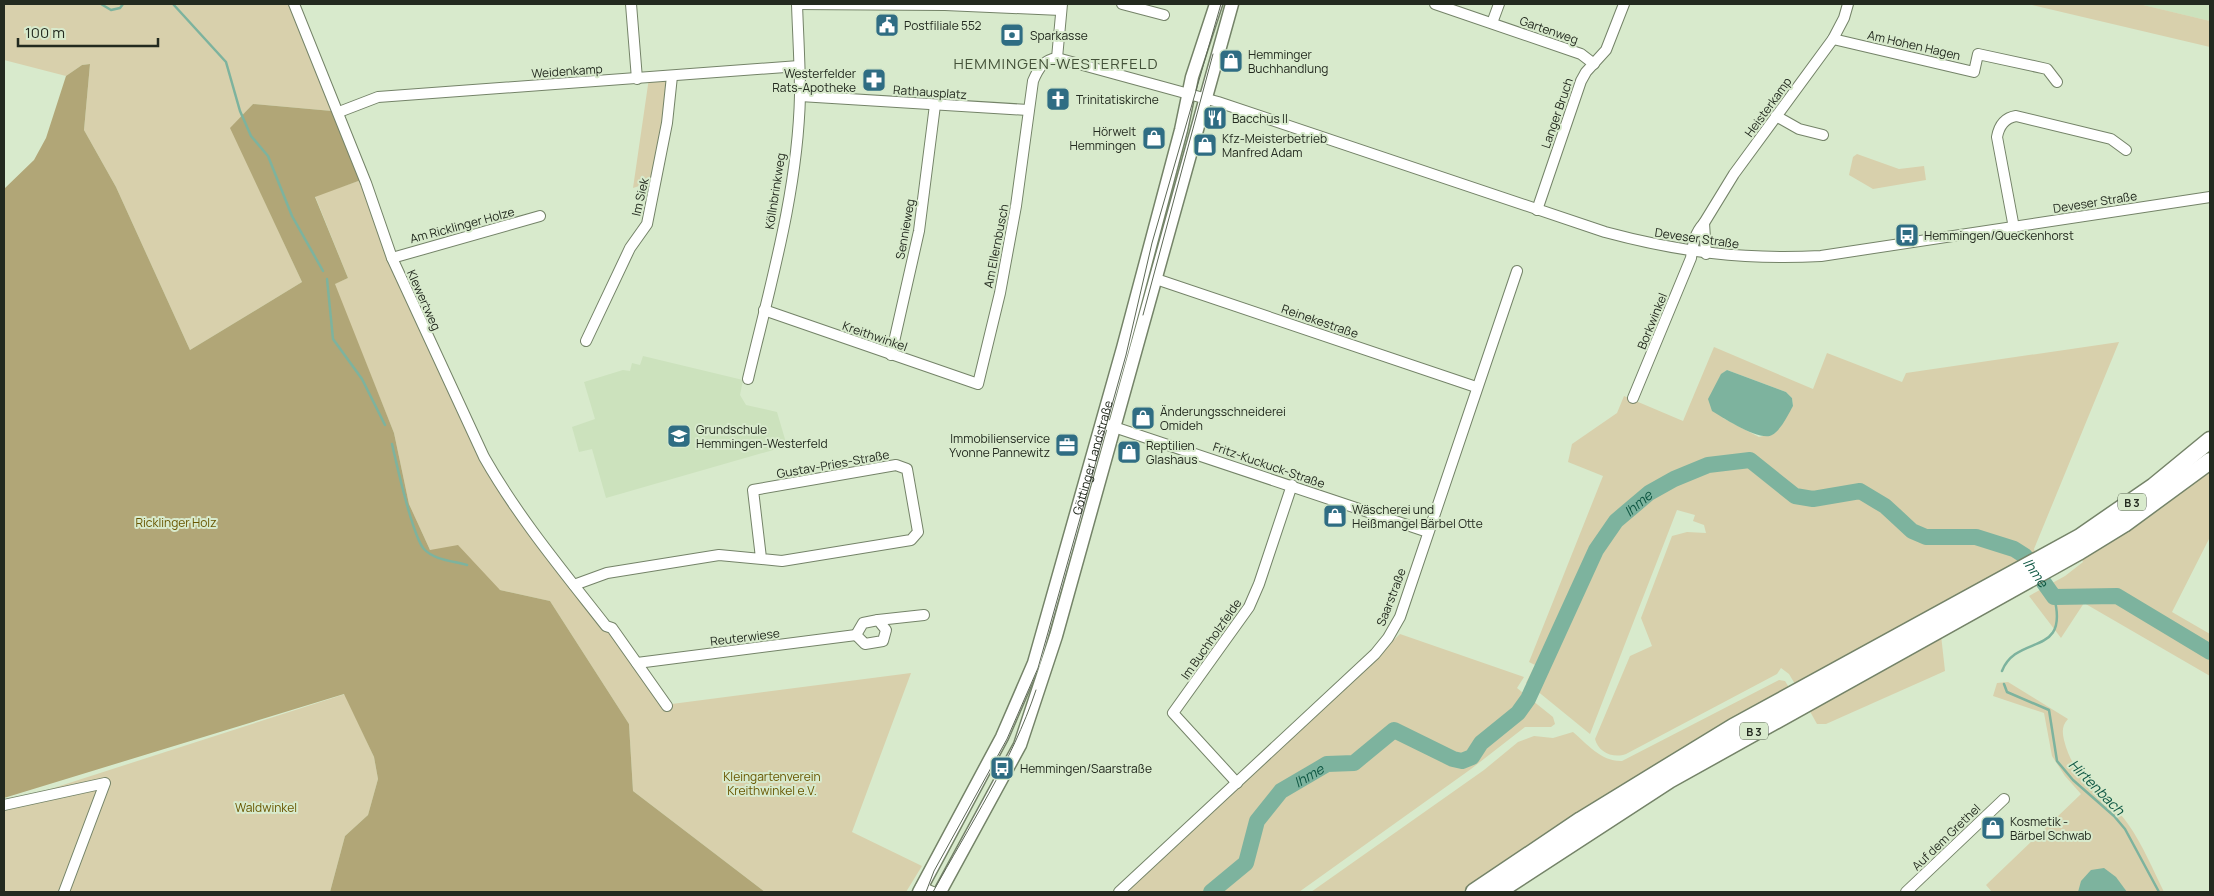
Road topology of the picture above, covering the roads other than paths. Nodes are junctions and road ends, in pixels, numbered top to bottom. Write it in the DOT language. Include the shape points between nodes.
graph roads {
  1 [pos="294,4"];
  2 [pos="631,4"];
  3 [pos="797,4"];
  4 [pos="1122,4"];
  5 [pos="1216,4"];
  6 [pos="1232,4"];
  7 [pos="1435,4"];
  8 [pos="1498,4"];
  9 [pos="1624,4"];
  10 [pos="1848,4"];
  11 [pos="1062,7"];
  12 [pos="1164,15"];
  13 [pos="1492,23"];
  14 [pos="1833,39"];
  15 [pos="1057,58"];
  16 [pos="1594,64"];
  17 [pos="799,66"];
  18 [pos="672,76"];
  19 [pos="637,79"];
  20 [pos="2057,82"];
  21 [pos="800,96"];
  22 [pos="1199,96"];
  23 [pos="935,105"];
  24 [pos="1028,110"];
  25 [pos="339,112"];
  26 [pos="1776,116"];
  27 [pos="1823,135"];
  28 [pos="2126,150"];
  29 [pos="2210,197"];
  30 [pos="1537,210"];
  31 [pos="540,216"];
  32 [pos="1704,223"];
  33 [pos="2014,228"];
  34 [pos="1692,252"];
  35 [pos="1706,254"];
  36 [pos="392,258"];
  37 [pos="1517,271"];
  38 [pos="1156,279"];
  39 [pos="764,310"];
  40 [pos="586,341"];
  41 [pos="891,356"];
  42 [pos="748,379"];
  43 [pos="978,384"];
  44 [pos="1476,387"];
  45 [pos="1633,398"];
  46 [pos="1108,424"];
  47 [pos="2210,440"];
  48 [pos="2210,460"];
  49 [pos="1292,485"];
  50 [pos="1428,532"];
  51 [pos="762,558"];
  52 [pos="2051,561"];
  53 [pos="2016,581"];
  54 [pos="574,585"];
  55 [pos="924,615"];
  56 [pos="878,620"];
  57 [pos="856,635"];
  58 [pos="637,663"];
  59 [pos="667,706"];
  60 [pos="1237,783"];
  61 [pos="2004,799"];
  62 [pos="4,805"];
  63 [pos="924,891"];
  64 [pos="64,892"];
  65 [pos="940,892"];
  66 [pos="1119,892"];
  67 [pos="1474,892"];
  68 [pos="1497,892"];
  69 [pos="1906,892"];
  1 -- 25 [label="street, Klewertweg"];
  2 -- 19 [label="street"];
  3 -- 11 [label="street"];
  3 -- 17 [label="street, Köllnbrinkweg"];
  4 -- 12 [label="street"];
  5 -- 22 [label="street, Göttinger Landstraße" via="1192,77"];
  6 -- 22 [label="street, Göttinger Landstraße"];
  7 -- 13 [label="street, Gartenweg"];
  8 -- 13 [label="street"];
  9 -- 16 [label="street, Langer Bruch" via="1606,50"];
  10 -- 14 [label="street, Heisterkamp"];
  11 -- 15 [label="street"];
  13 -- 16 [label="street, Gartenweg" via="1581,54"];
  14 -- 20 [label="street, Am Hohen Hagen" via="1974,72 1978,54 2047,69"];
  14 -- 26 [label="street, Heisterkamp"];
  15 -- 22 [label="street, Deveser Straße"];
  15 -- 24 [label="street, Am Ellernbusch" via="1039,67"];
  16 -- 30 [label="street, Langer Bruch" via="1581,81"];
  17 -- 18 [label="street, Weidenkamp"];
  17 -- 21 [label="street, Köllnbrinkweg"];
  18 -- 19 [label="street, Weidenkamp"];
  18 -- 40 [label="street, Im Siek" via="667,124 647,224 630,248"];
  19 -- 25 [label="street, Weidenkamp" via="378,97"];
  21 -- 23 [label="street, Rathausplatz"];
  21 -- 39 [label="street, Köllnbrinkweg" via="791,187"];
  22 -- 30 [label="street, Deveser Straße"];
  22 -- 38 [label="street, Göttinger Landstraße"];
  22 -- 46 [label="street, Göttinger Landstraße"];
  23 -- 24 [label="street, Rathausplatz"];
  23 -- 41 [label="street, Sennieweg" via="919,231"];
  24 -- 43 [label="street, Am Ellernbusch" via="1014,214"];
  25 -- 36 [label="street, Klewertweg"];
  26 -- 27 [label="street" via="1799,129"];
  26 -- 32 [label="street, Heisterkamp"];
  28 -- 33 [label="street" via="2111,139 2016,116 2007,118 1997,137"];
  29 -- 33 [label="street, Deveser Straße"];
  30 -- 34 [label="street, Deveser Straße" via="1605,232"];
  31 -- 36 [label="street, Am Ricklinger Holze"];
  32 -- 34 [label="street, Heisterkamp" via="1697,230"];
  32 -- 35 [label="street"];
  33 -- 35 [label="street, Deveser Straße" via="1820,256 1756,258"];
  34 -- 35 [label="street, Deveser Straße"];
  34 -- 45 [label="street, Borkwinkel"];
  36 -- 54 [label="street, Klewertweg" via="484,457 525,521"];
  37 -- 44 [label="street, Saarstraße"];
  38 -- 44 [label="street, Reinekestraße"];
  38 -- 46 [label="street, Göttinger Landstraße"];
  39 -- 41 [label="street, Kreithwinkel"];
  39 -- 42 [label="street, Köllnbrinkweg"];
  41 -- 43 [label="street, Kreithwinkel"];
  44 -- 50 [label="street, Saarstraße"];
  46 -- 49 [label="street, Fritz-Kuckuck-Straße"];
  46 -- 63 [label="street, Göttinger Landstraße" via="1034,664 1006,729"];
  46 -- 65 [label="street, Göttinger Landstraße" via="1056,636 1027,727"];
  47 -- 52 [label="highway, B 3"];
  48 -- 52 [label="highway, B 3" via="2124,524"];
  49 -- 50 [label="street, Fritz-Kuckuck-Straße"];
  49 -- 60 [label="street, Im Buchholzfelde" via="1249,607 1173,713"];
  50 -- 60 [label="street, Saarstraße" via="1400,617 1382,646"];
  51 -- 51 [label="street, Gustav-Pries-Straße" via="782,561 916,538 918,532 907,469 896,465 753,490"];
  51 -- 54 [label="street, Gustav-Pries-Straße" via="719,555 608,573"];
  52 -- 53 [label="highway, B 3"];
  53 -- 67 [label="highway, B 3" via="1725,732 1581,820"];
  53 -- 68 [label="highway, B 3" via="1669,780"];
  54 -- 58 [label="street" via="606,626 612,628"];
  55 -- 56 [label="street"];
  56 -- 57 [label="street" via="863,623"];
  56 -- 57 [label="street, Reuterwiese" via="886,630 883,641 865,644"];
  57 -- 58 [label="street, Reuterwiese"];
  58 -- 59 [label="street"];
  60 -- 66 [label="street, Saarstraße"];
  61 -- 69 [label="street, Auf dem Grethel"];
  62 -- 64 [label="street" via="104,783"];
}
